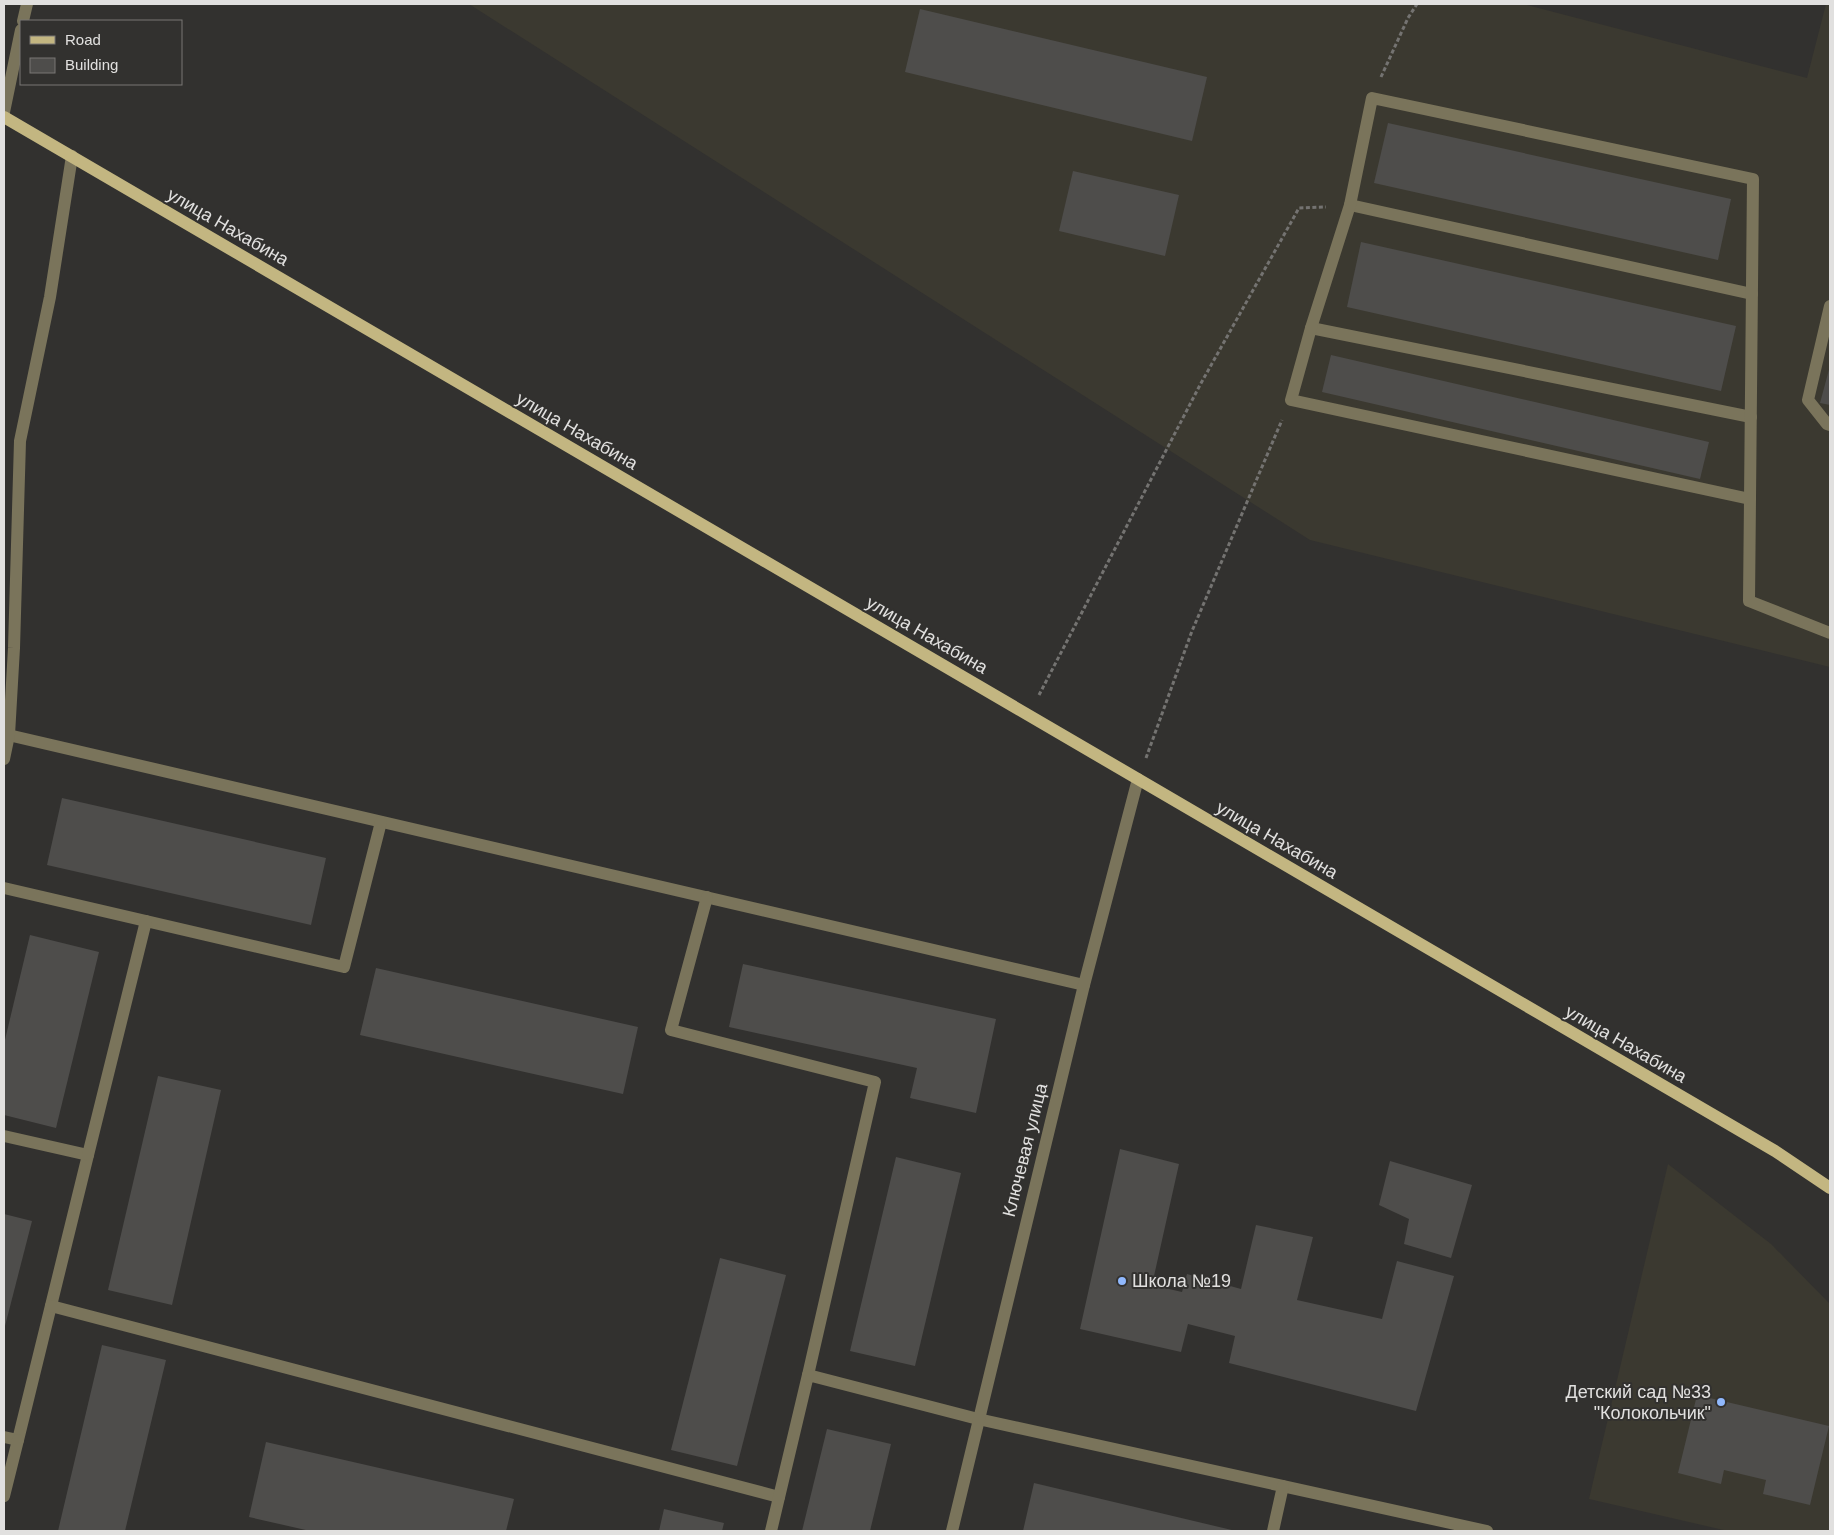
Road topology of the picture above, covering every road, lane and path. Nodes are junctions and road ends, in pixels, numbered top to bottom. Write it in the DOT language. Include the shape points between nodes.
graph roads {
  1 [pos="27,4"];
  2 [pos="1417,4"];
  3 [pos="23,20"];
  4 [pos="20,35"];
  5 [pos="1372,98"];
  6 [pos="4,112"];
  7 [pos="4,117"];
  8 [pos="72,156"];
  9 [pos="1350,205"];
  10 [pos="1752,294"];
  11 [pos="1829,313"];
  12 [pos="1311,328"];
  13 [pos="1291,400"];
  14 [pos="1751,417"];
  15 [pos="1830,425"];
  16 [pos="1750,499"];
  17 [pos="1830,633"];
  18 [pos="1029,715"];
  19 [pos="7,735"];
  20 [pos="4,759"];
  21 [pos="1138,779"];
  22 [pos="382,822"];
  23 [pos="4,888"];
  24 [pos="707,897"];
  25 [pos="146,921"];
  26 [pos="1084,985"];
  27 [pos="4,1136"];
  28 [pos="88,1155"];
  29 [pos="1830,1188"];
  30 [pos="51,1306"];
  31 [pos="808,1375"];
  32 [pos="978,1419"];
  33 [pos="4,1437"];
  34 [pos="18,1440"];
  35 [pos="1283,1486"];
  36 [pos="4,1496"];
  37 [pos="779,1497"];
  38 [pos="771,1531"];
  39 [pos="952,1531"];
  40 [pos="1273,1531"];
  41 [pos="1487,1531"];
  1 -- 3 [label="street"];
  2 -- 5 [label="path"];
  4 -- 6 [label="street"];
  5 -- 9 [label="street"];
  5 -- 10 [label="street" via="1753,179"];
  7 -- 8 [label="main road, улица Нахабина"];
  8 -- 18 [label="main road, улица Нахабина"];
  8 -- 19 [label="street" via="50,297 20,441 15,638"];
  9 -- 10 [label="street"];
  9 -- 12 [label="street"];
  9 -- 18 [label="path" via="1298,208 1200,385"];
  10 -- 14 [label="street"];
  11 -- 15 [label="street" via="1808,400"];
  12 -- 13 [label="street"];
  12 -- 14 [label="street"];
  13 -- 16 [label="street"];
  13 -- 21 [label="path" via="1192,631"];
  14 -- 16 [label="street"];
  16 -- 17 [label="street" via="1749,600"];
  18 -- 21 [label="main road, улица Нахабина"];
  19 -- 20 [label="street"];
  19 -- 22 [label="street"];
  21 -- 26 [label="street, Ключевая улица"];
  21 -- 29 [label="main road, улица Нахабина" via="1767,1146"];
  22 -- 24 [label="street"];
  22 -- 25 [label="street" via="344,967"];
  23 -- 25 [label="street"];
  24 -- 26 [label="street"];
  24 -- 31 [label="street" via="671,1030 875,1082"];
  25 -- 28 [label="street"];
  26 -- 32 [label="street, Ключевая улица"];
  27 -- 28 [label="street"];
  28 -- 30 [label="street"];
  30 -- 34 [label="street"];
  30 -- 37 [label="street"];
  31 -- 32 [label="street"];
  31 -- 37 [label="street"];
  32 -- 35 [label="street"];
  32 -- 39 [label="street, Ключевая улица"];
  33 -- 34 [label="street"];
  34 -- 36 [label="street"];
  35 -- 40 [label="street"];
  35 -- 41 [label="street"];
  37 -- 38 [label="street"];
}
